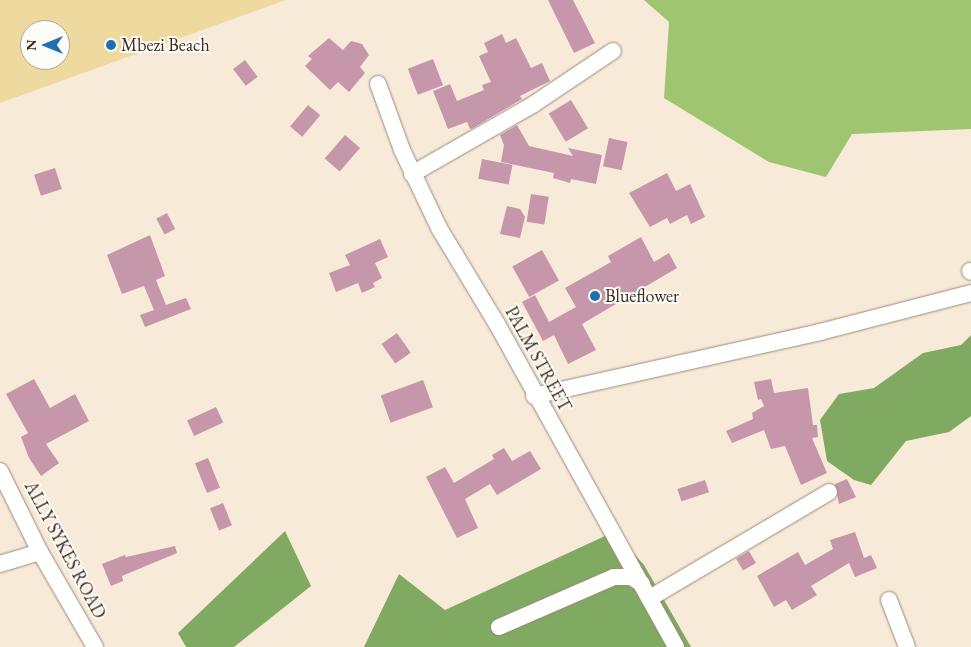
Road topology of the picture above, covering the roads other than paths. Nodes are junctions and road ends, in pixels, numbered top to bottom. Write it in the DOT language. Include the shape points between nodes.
graph roads {
  1 [pos="613,51"];
  2 [pos="378,84"];
  3 [pos="412,174"];
  4 [pos="971,293"];
  5 [pos="534,396"];
  6 [pos="0,471"];
  7 [pos="829,492"];
  8 [pos="40,552"];
  9 [pos="0,564"];
  10 [pos="646,591"];
  11 [pos="888,600"];
  12 [pos="499,627"];
  13 [pos="95,647"];
  14 [pos="676,647"];
  15 [pos="908,647"];
  1 -- 3 [label="street" via="534,104"];
  2 -- 3 [label="street, PALM STREET"];
  3 -- 5 [label="street, PALM STREET"];
  4 -- 5 [label="street" via="820,332"];
  5 -- 10 [label="street, PALM STREET"];
  6 -- 8 [label="street, ALLY SYKES ROAD"];
  7 -- 10 [label="street"];
  8 -- 9 [label="street"];
  8 -- 13 [label="street, ALLY SYKES ROAD"];
  10 -- 12 [label="street" via="631,577 614,577"];
  10 -- 14 [label="street, PALM STREET"];
  11 -- 15 [label="street"];
}
